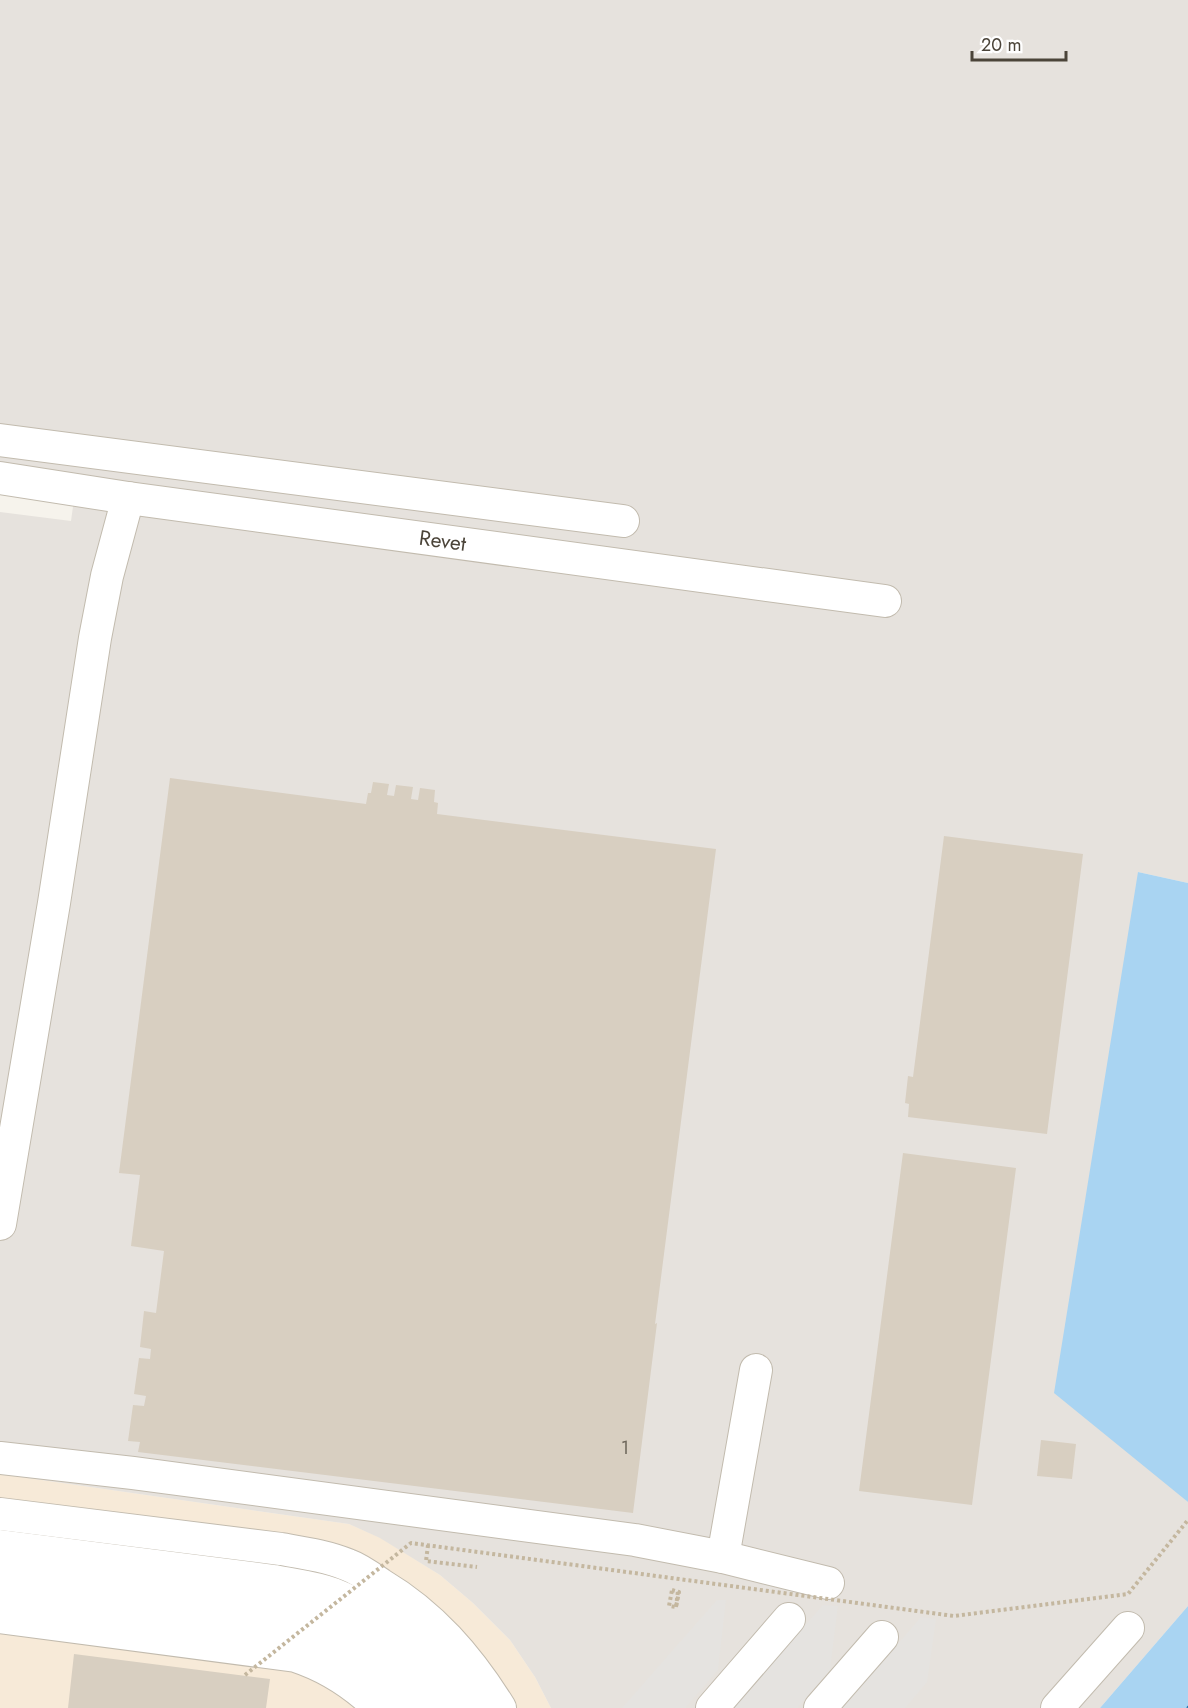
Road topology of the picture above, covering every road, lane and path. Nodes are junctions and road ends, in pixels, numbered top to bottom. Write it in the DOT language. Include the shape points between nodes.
graph roads {
  1 [pos="0,440"];
  2 [pos="0,478"];
  3 [pos="128,498"];
  4 [pos="623,521"];
  5 [pos="885,601"];
  6 [pos="54,903"];
  7 [pos="0,1099"];
  8 [pos="0,1224"];
  9 [pos="756,1370"];
  10 [pos="0,1458"];
  11 [pos="0,1514"];
  12 [pos="1188,1520"];
  13 [pos="0,1534"];
  14 [pos="428,1545"];
  15 [pos="0,1546"];
  16 [pos="723,1557"];
  17 [pos="0,1558"];
  18 [pos="477,1567"];
  19 [pos="0,1570"];
  20 [pos="680,1579"];
  21 [pos="0,1582"];
  22 [pos="828,1583"];
  23 [pos="0,1594"];
  24 [pos="0,1606"];
  25 [pos="676,1607"];
  26 [pos="0,1617"];
  27 [pos="789,1619"];
  28 [pos="1128,1628"];
  29 [pos="0,1632"];
  30 [pos="882,1637"];
  31 [pos="245,1676"];
  32 [pos="1053,1707"];
  33 [pos="357,1708"];
  34 [pos="379,1708"];
  35 [pos="395,1708"];
  36 [pos="411,1708"];
  37 [pos="426,1708"];
  38 [pos="441,1708"];
  39 [pos="456,1708"];
  40 [pos="470,1708"];
  41 [pos="483,1708"];
  42 [pos="501,1708"];
  43 [pos="712,1708"];
  44 [pos="820,1708"];
  1 -- 4 [label="street"];
  2 -- 3 [label="street, Revet"];
  3 -- 5 [label="street, Revet"];
  3 -- 6 [label="street" via="95,638"];
  6 -- 7 [label="street" via="31,998"];
  6 -- 8 [label="street"];
  9 -- 16 [label="street"];
  10 -- 16 [label="street" via="635,1540"];
  11 -- 42 [label="street" via="281,1549 324,1556 351,1566 441,1629"];
  12 -- 20 [label="path, bridge" via="1128,1594 954,1616"];
  13 -- 41 [label="street" via="275,1570 337,1583 392,1613 427,1640 457,1671"];
  14 -- 18 [label="path" via="426,1561"];
  14 -- 20 [label="path, bridge"];
  14 -- 31 [label="path, bridge" via="411,1543"];
  15 -- 40 [label="street" via="274,1581 333,1594 385,1623 419,1649"];
  16 -- 22 [label="street"];
  17 -- 39 [label="street" via="272,1593 328,1605 379,1632 412,1658"];
  19 -- 38 [label="street" via="315,1613 372,1642 404,1667"];
  20 -- 25 [label="path, bridge" via="678,1591 677,1599 676,1607 669,1606 672,1590 679,1592"];
  21 -- 37 [label="street" via="312,1624 365,1652 396,1676"];
  23 -- 36 [label="street" via="267,1628 316,1638 358,1661"];
  24 -- 35 [label="street" via="298,1645 352,1671"];
  26 -- 34 [label="street" via="296,1656 326,1669"];
  27 -- 43 [label="street"];
  28 -- 32 [label="street"];
  29 -- 33 [label="street" via="293,1670"];
  30 -- 44 [label="street"];
}
